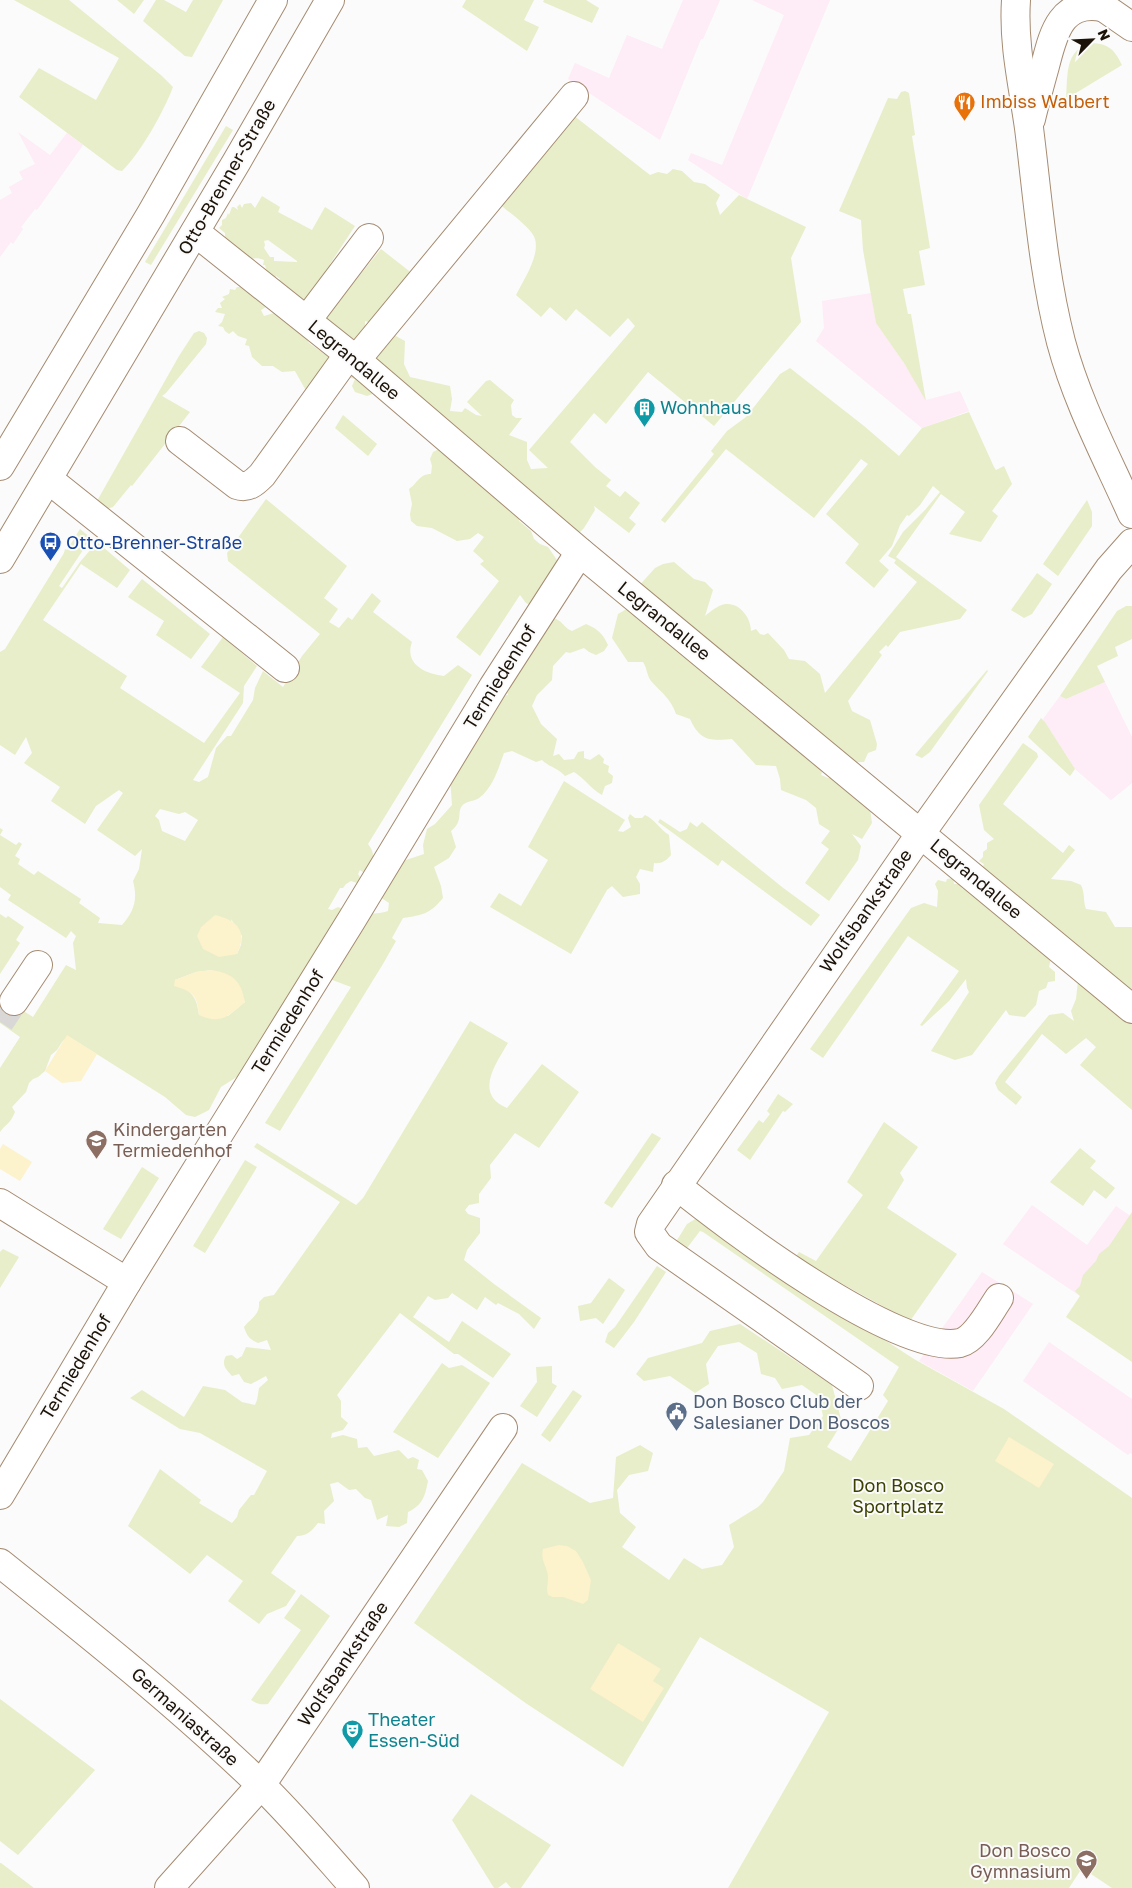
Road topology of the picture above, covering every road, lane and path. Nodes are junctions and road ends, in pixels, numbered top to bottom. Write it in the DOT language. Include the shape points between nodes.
graph roads {
  1 [pos="273,0"];
  2 [pos="330,0"];
  3 [pos="1016,0"];
  4 [pos="1097,3"];
  5 [pos="1132,27"];
  6 [pos="574,96"];
  7 [pos="1029,128"];
  8 [pos="195,232"];
  9 [pos="369,238"];
  10 [pos="307,320"];
  11 [pos="352,357"];
  12 [pos="180,441"];
  13 [pos="0,466"];
  14 [pos="48,479"];
  15 [pos="1132,514"];
  16 [pos="1132,543"];
  17 [pos="580,552"];
  18 [pos="0,559"];
  19 [pos="285,668"];
  20 [pos="920,833"];
  21 [pos="38,965"];
  22 [pos="14,1001"];
  23 [pos="1132,1009"];
  24 [pos="676,1185"];
  25 [pos="0,1203"];
  26 [pos="127,1282"];
  27 [pos="999,1298"];
  28 [pos="859,1386"];
  29 [pos="503,1428"];
  30 [pos="0,1495"];
  31 [pos="0,1563"];
  32 [pos="262,1785"];
  33 [pos="169,1888"];
  34 [pos="354,1888"];
  1 -- 13 [label="street" via="151,214"];
  2 -- 8 [label="street, Otto-Brenner-Straße"];
  3 -- 7 [label="street" via="1017,54"];
  4 -- 5 [label="street"];
  4 -- 7 [label="street" via="1080,6 1062,19 1051,43"];
  6 -- 11 [label="street"];
  7 -- 15 [label="street" via="1045,266 1061,342 1074,382"];
  8 -- 10 [label="street, Legrandallee"];
  8 -- 14 [label="street, Otto-Brenner-Straße"];
  9 -- 10 [label="street"];
  10 -- 11 [label="street, Legrandallee"];
  11 -- 12 [label="street" via="262,475 250,485 237,485"];
  11 -- 17 [label="street, Legrandallee"];
  14 -- 18 [label="street, Otto-Brenner-Straße"];
  14 -- 19 [label="street"];
  16 -- 20 [label="street, Wolfsbankstraße" via="1108,569"];
  17 -- 20 [label="street, Legrandallee"];
  17 -- 26 [label="street, Termiedenhof" via="493,687"];
  20 -- 23 [label="street, Legrandallee"];
  20 -- 24 [label="street, Wolfsbankstraße"];
  21 -- 22 [label="street"];
  24 -- 27 [label="street" via="705,1209 809,1280 862,1312 914,1337 948,1344 964,1341 974,1334"];
  24 -- 28 [label="street, Wolfsbankstraße" via="651,1224 651,1237"];
  25 -- 26 [label="street"];
  26 -- 30 [label="street, Termiedenhof"];
  29 -- 32 [label="street, Wolfsbankstraße"];
  31 -- 32 [label="street, Germaniastraße" via="163,1695"];
  32 -- 33 [label="street, Wolfsbankstraße"];
  32 -- 34 [label="street, Germaniastraße"];
}
